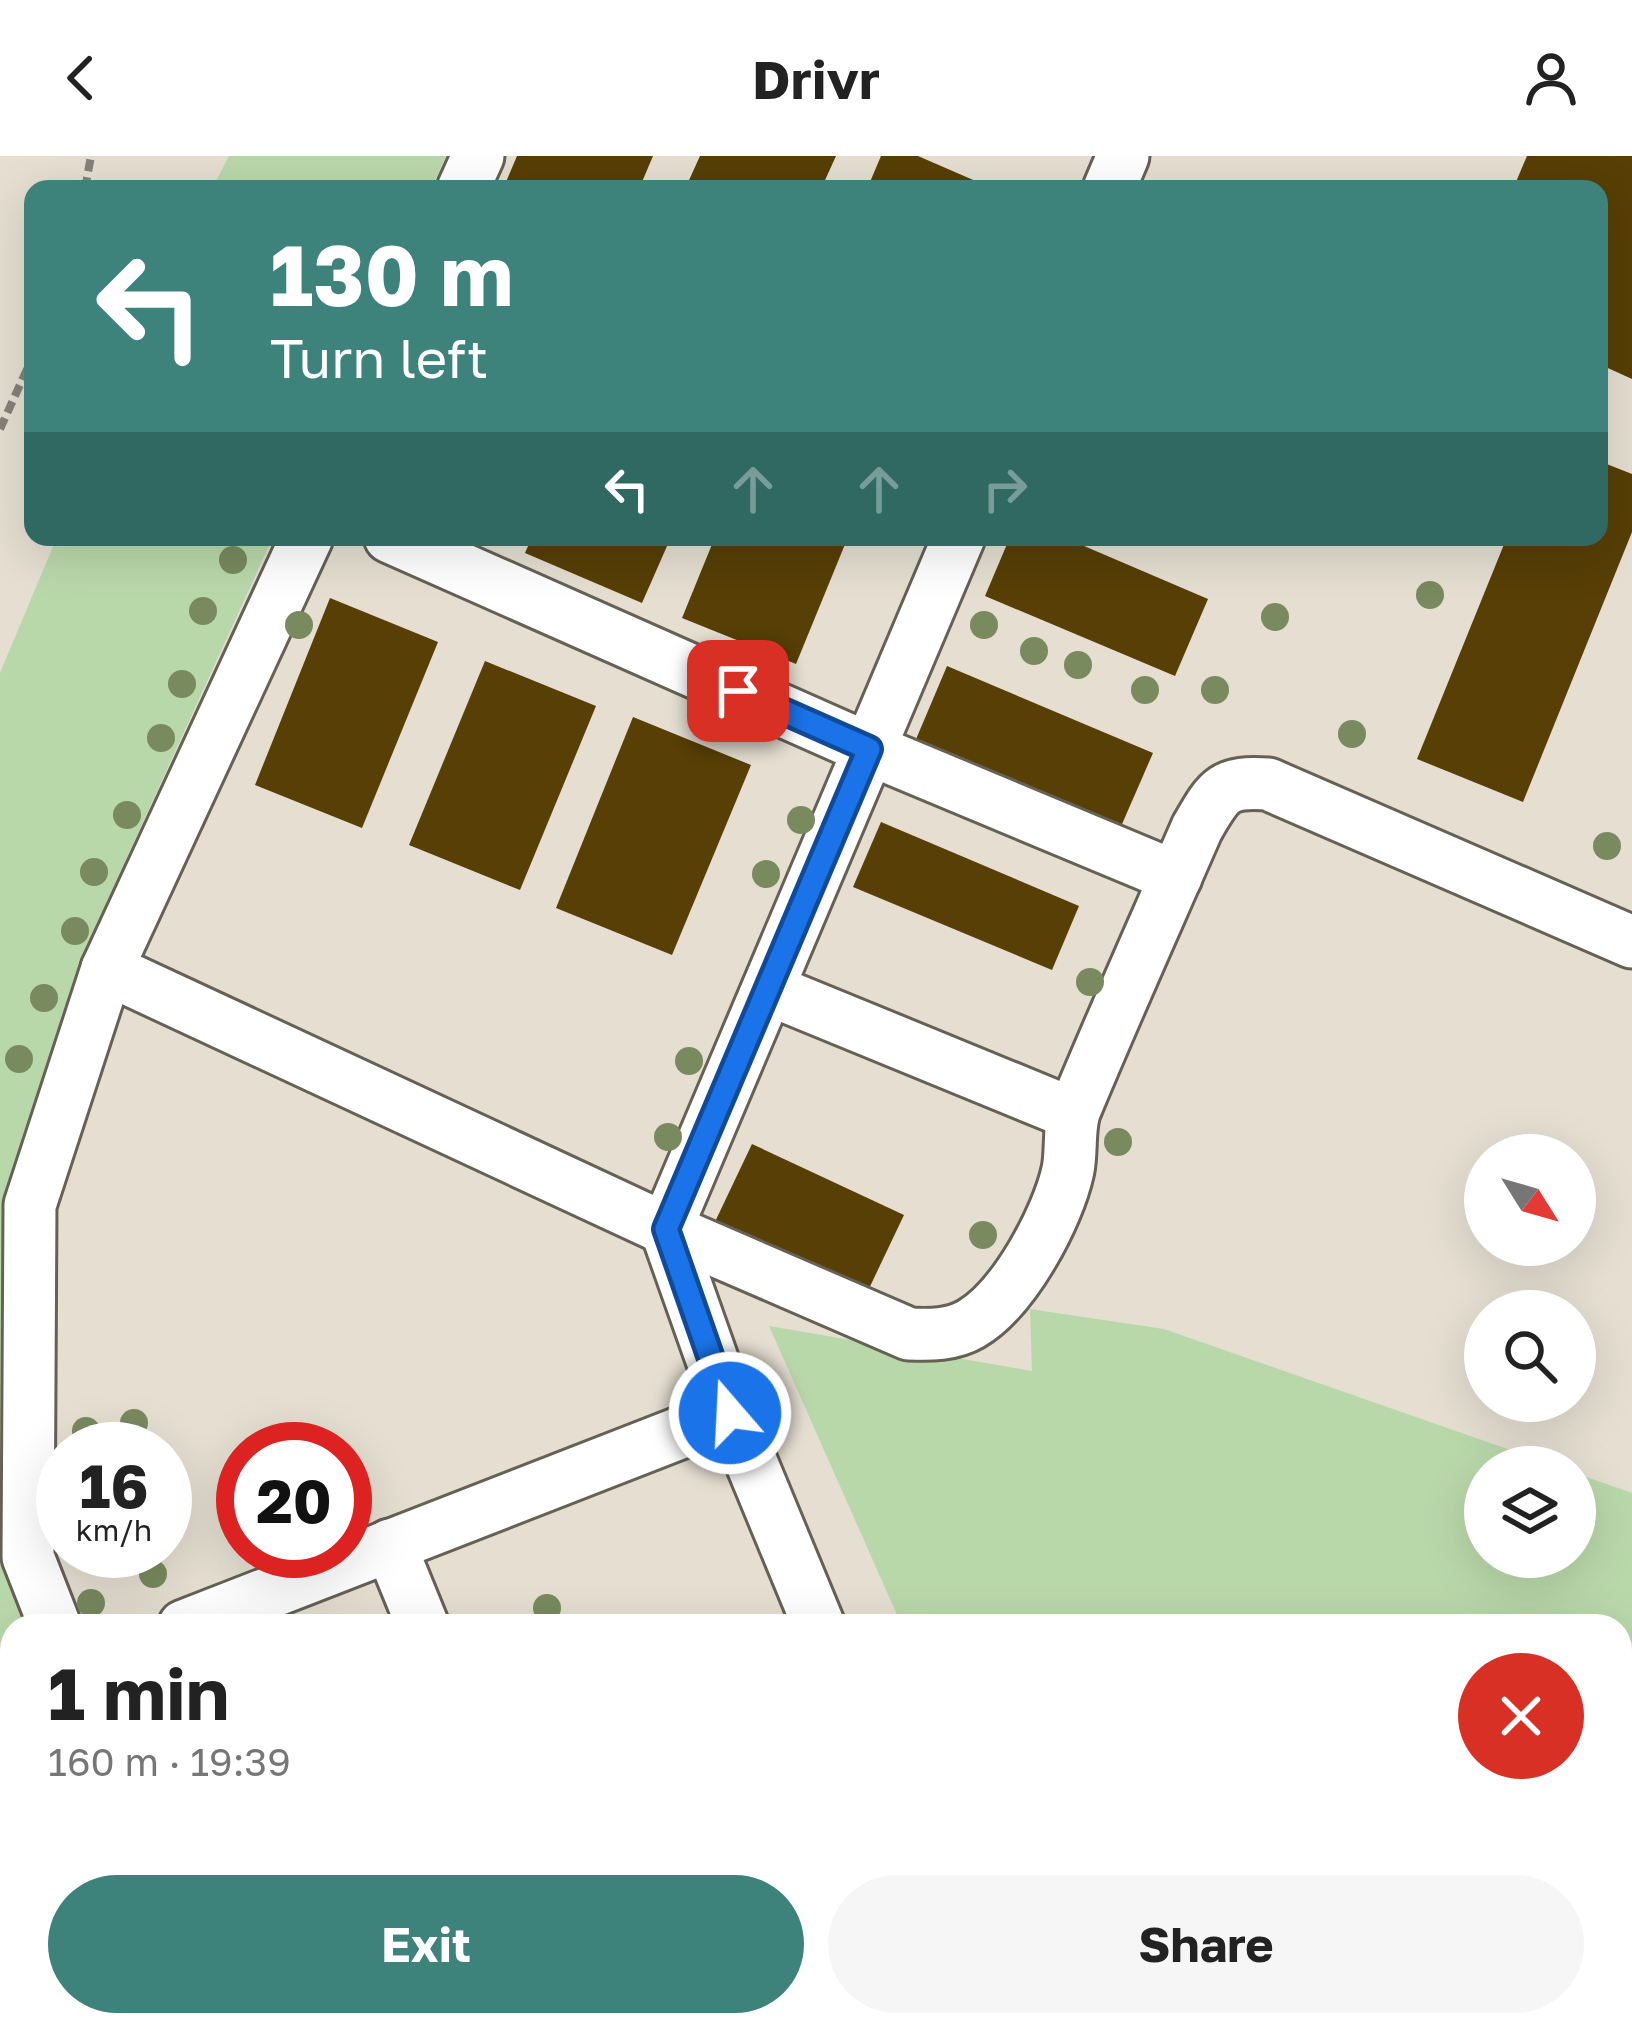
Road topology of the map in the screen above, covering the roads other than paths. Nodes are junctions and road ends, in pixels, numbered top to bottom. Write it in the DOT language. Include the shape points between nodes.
graph roads {
  1 [pos="303,546"];
  2 [pos="410,546"];
  3 [pos="955,546"];
  4 [pos="869,749"];
  5 [pos="1176,877"];
  6 [pos="1632,942"];
  7 [pos="107,969"];
  8 [pos="768,988"];
  9 [pos="1072,1114"];
  10 [pos="666,1229"];
  11 [pos="730,1413"];
  12 [pos="390,1545"];
  13 [pos="50,1614"];
  14 [pos="221,1614"];
  15 [pos="418,1614"];
  16 [pos="814,1614"];
  1 -- 7 [label="lane"];
  2 -- 4 [label="lane"];
  3 -- 4 [label="lane"];
  4 -- 5 [label="lane"];
  4 -- 8 [label="lane"];
  5 -- 6 [label="lane" via="1214,799 1237,782 1268,784"];
  5 -- 9 [label="lane"];
  7 -- 10 [label="lane"];
  7 -- 13 [label="lane" via="30,1204 28,1557"];
  8 -- 9 [label="lane"];
  8 -- 10 [label="lane"];
  9 -- 10 [label="lane" via="1066,1176 1026,1265 992,1308 936,1335 909,1334"];
  10 -- 11 [label="lane"];
  11 -- 12 [label="lane"];
  11 -- 16 [label="lane"];
  12 -- 14 [label="lane"];
  12 -- 15 [label="lane"];
}
